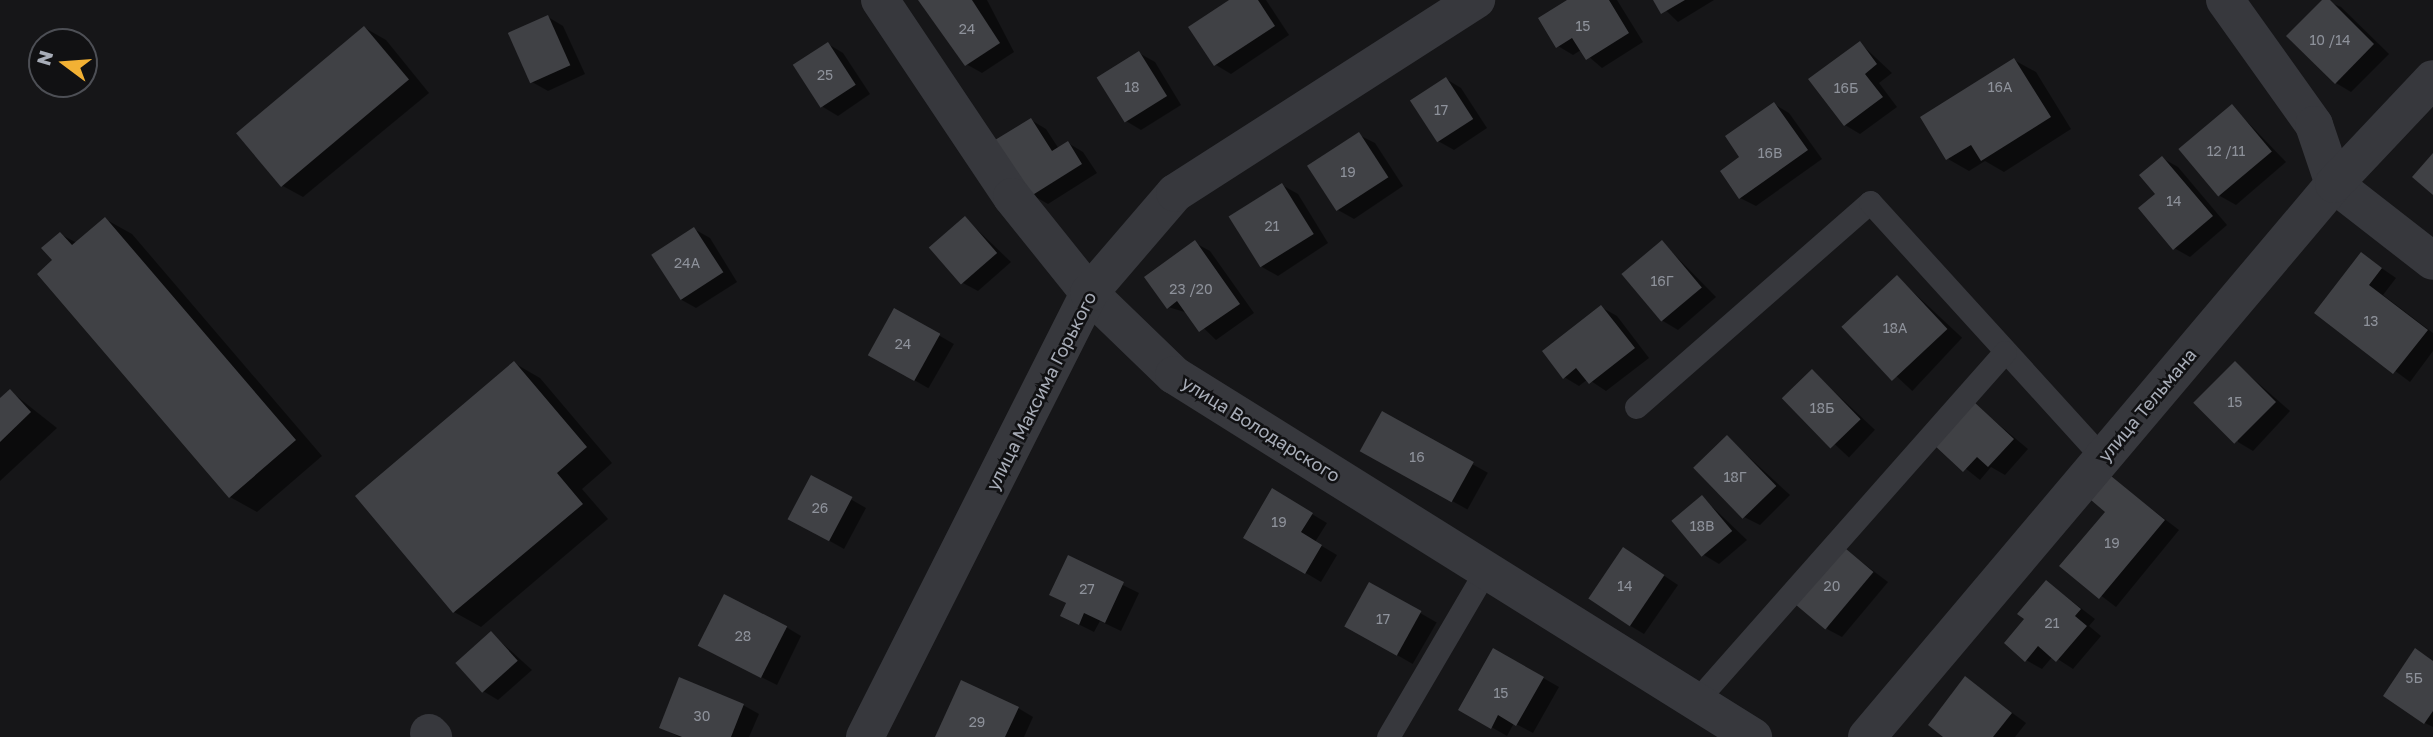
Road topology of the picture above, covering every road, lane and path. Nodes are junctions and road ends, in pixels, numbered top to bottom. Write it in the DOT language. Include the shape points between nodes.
graph roads {
  1 [pos="880,0"];
  2 [pos="1476,0"];
  3 [pos="2225,0"];
  4 [pos="2433,79"];
  5 [pos="2334,184"];
  6 [pos="2433,261"];
  7 [pos="1089,293"];
  8 [pos="2005,352"];
  9 [pos="1636,407"];
  10 [pos="2103,458"];
  11 [pos="1486,570"];
  12 [pos="1696,701"];
  13 [pos="865,737"];
  14 [pos="1388,737"];
  15 [pos="1753,737"];
  16 [pos="1867,737"];
  1 -- 7 [label="street, улица Володарского" via="1012,197"];
  2 -- 7 [label="street, улица Максима Горького" via="1175,193"];
  3 -- 5 [label="street" via="2314,125"];
  4 -- 5 [label="street, улица Тельмана"];
  5 -- 6 [label="street"];
  5 -- 10 [label="street, улица Тельмана"];
  7 -- 11 [label="street, улица Володарского" via="1174,375"];
  7 -- 13 [label="street, улица Максима Горького"];
  8 -- 9 [label="lane" via="1870,202"];
  8 -- 10 [label="lane"];
  8 -- 12 [label="lane"];
  10 -- 16 [label="street, улица Тельмана"];
  11 -- 12 [label="street, улица Володарского"];
  11 -- 14 [label="lane"];
  12 -- 15 [label="street, улица Володарского"];
}
